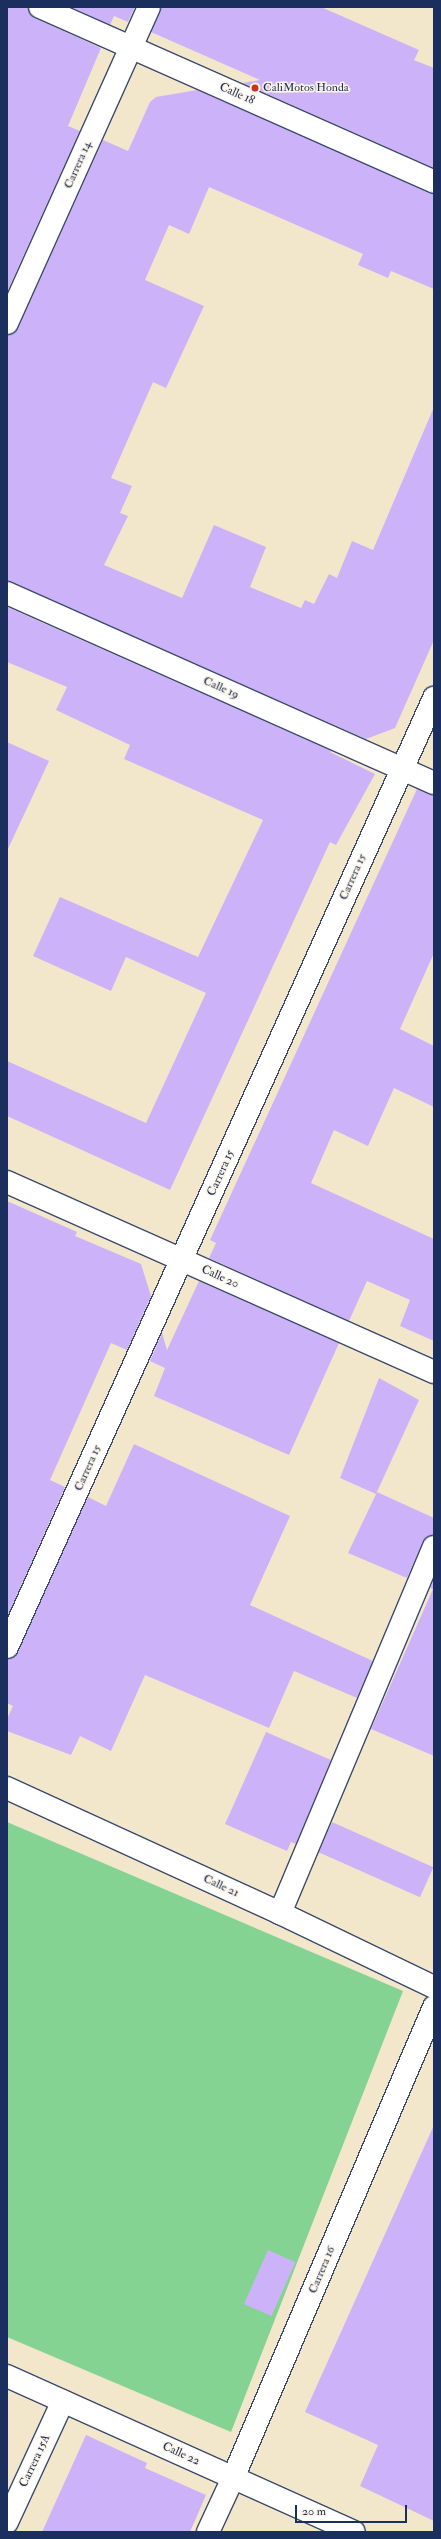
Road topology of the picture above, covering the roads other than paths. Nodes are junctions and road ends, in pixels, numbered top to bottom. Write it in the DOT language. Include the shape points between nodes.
graph roads {
  1 [pos="40,7"];
  2 [pos="149,7"];
  3 [pos="131,47"];
  4 [pos="434,182"];
  5 [pos="7,323"];
  6 [pos="7,593"];
  7 [pos="434,698"];
  8 [pos="402,769"];
  9 [pos="434,783"];
  10 [pos="7,1182"];
  11 [pos="182,1260"];
  12 [pos="434,1372"];
  13 [pos="434,1547"];
  14 [pos="7,1647"];
  15 [pos="7,1788"];
  16 [pos="280,1913"];
  17 [pos="434,1987"];
  18 [pos="434,2007"];
  19 [pos="7,2376"];
  20 [pos="63,2401"];
  21 [pos="233,2478"];
  22 [pos="7,2522"];
  23 [pos="208,2532"];
  24 [pos="354,2532"];
  1 -- 3 [label="street, Calle 18"];
  2 -- 3 [label="street, Carrera 14"];
  3 -- 4 [label="street, Calle 18"];
  3 -- 5 [label="street, Carrera 14"];
  6 -- 8 [label="street, Calle 19"];
  7 -- 8 [label="street, Carrera 15"];
  8 -- 9 [label="street, Calle 19"];
  8 -- 11 [label="street, Carrera 15"];
  10 -- 11 [label="street, Calle 20"];
  11 -- 12 [label="street, Calle 20"];
  11 -- 14 [label="street, Carrera 15"];
  13 -- 16 [label="street"];
  15 -- 16 [label="street, Calle 21"];
  16 -- 17 [label="street, Calle 21"];
  18 -- 21 [label="street, Carrera 16"];
  19 -- 20 [label="street, Calle 22"];
  20 -- 21 [label="street, Calle 22"];
  20 -- 22 [label="street, Carrera 15A"];
  21 -- 23 [label="street, Carrera 16"];
  21 -- 24 [label="street, Calle 22"];
}
